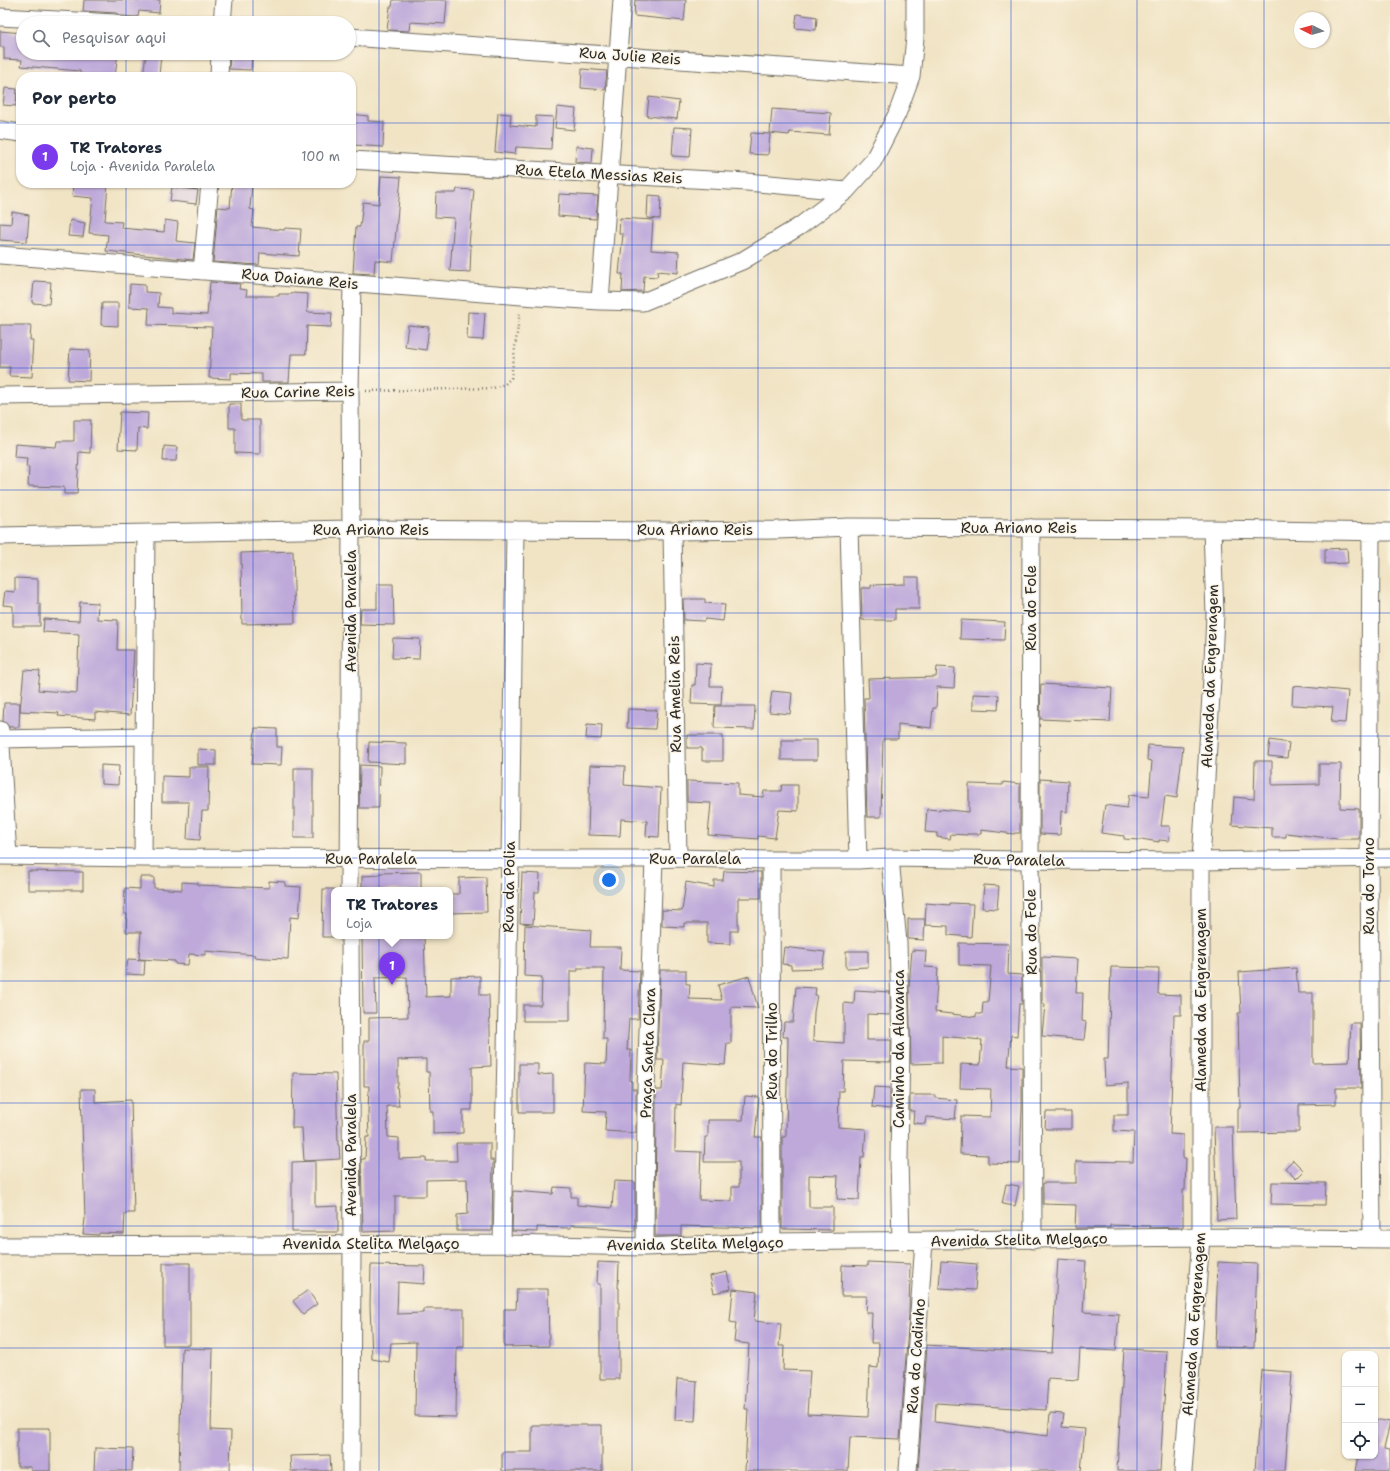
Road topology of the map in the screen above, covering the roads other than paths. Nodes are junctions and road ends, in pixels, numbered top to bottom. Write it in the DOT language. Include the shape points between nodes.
graph roads {
  1 [pos="224,0"];
  2 [pos="622,0"];
  3 [pos="915,0"];
  4 [pos="223,16"];
  5 [pos="0,17"];
  6 [pos="16,18"];
  7 [pos="356,37"];
  8 [pos="619,55"];
  9 [pos="220,60"];
  10 [pos="219,72"];
  11 [pos="911,76"];
  12 [pos="0,130"];
  13 [pos="16,132"];
  14 [pos="356,160"];
  15 [pos="610,175"];
  16 [pos="210,188"];
  17 [pos="846,191"];
  18 [pos="0,255"];
  19 [pos="202,271"];
  20 [pos="352,283"];
  21 [pos="600,301"];
  22 [pos="350,391"];
  23 [pos="0,396"];
  24 [pos="849,527"];
  25 [pos="1031,528"];
  26 [pos="351,529"];
  27 [pos="1212,529"];
  28 [pos="515,530"];
  29 [pos="672,531"];
  30 [pos="1390,532"];
  31 [pos="1371,533"];
  32 [pos="146,534"];
  33 [pos="0,536"];
  34 [pos="0,735"];
  35 [pos="144,736"];
  36 [pos="4,856"];
  37 [pos="143,858"];
  38 [pos="678,858"];
  39 [pos="890,858"];
  40 [pos="1390,858"];
  41 [pos="349,859"];
  42 [pos="510,859"];
  43 [pos="654,859"];
  44 [pos="1369,859"];
  45 [pos="771,860"];
  46 [pos="858,860"];
  47 [pos="1030,860"];
  48 [pos="1201,861"];
  49 [pos="349,887"];
  50 [pos="350,939"];
  51 [pos="1201,1237"];
  52 [pos="1372,1239"];
  53 [pos="1390,1239"];
  54 [pos="901,1240"];
  55 [pos="1033,1240"];
  56 [pos="924,1241"];
  57 [pos="772,1242"];
  58 [pos="352,1244"];
  59 [pos="502,1244"];
  60 [pos="0,1246"];
  61 [pos="645,1247"];
  62 [pos="351,1471"];
  63 [pos="908,1471"];
  64 [pos="1183,1471"];
  1 -- 4 [label="street"];
  2 -- 8 [label="street"];
  3 -- 11 [label="street, Rua Daiane Reis"];
  5 -- 6 [label="street"];
  7 -- 8 [label="street, Rua Julie Reis"];
  8 -- 11 [label="street, Rua Julie Reis"];
  8 -- 15 [label="street"];
  9 -- 10 [label="street"];
  11 -- 17 [label="street, Rua Daiane Reis" via="897,114 873,161"];
  12 -- 13 [label="street"];
  14 -- 15 [label="street, Rua Etela Messias Reis"];
  15 -- 17 [label="street, Rua Etela Messias Reis" via="747,182"];
  15 -- 21 [label="street"];
  16 -- 19 [label="street"];
  17 -- 21 [label="street, Rua Daiane Reis" via="800,226 742,261 643,302"];
  18 -- 19 [label="street, Rua Daiane Reis"];
  19 -- 20 [label="street, Rua Daiane Reis"];
  20 -- 21 [label="street, Rua Daiane Reis"];
  20 -- 22 [label="street, Avenida Paralela"];
  22 -- 23 [label="street, Rua Carine Reis"];
  22 -- 26 [label="street, Avenida Paralela"];
  24 -- 25 [label="street, Rua Ariano Reis"];
  24 -- 29 [label="street, Rua Ariano Reis"];
  24 -- 46 [label="street"];
  25 -- 27 [label="street, Rua Ariano Reis"];
  25 -- 47 [label="street, Rua do Fole"];
  26 -- 28 [label="street, Rua Ariano Reis"];
  26 -- 32 [label="street, Rua Ariano Reis"];
  26 -- 41 [label="street, Avenida Paralela"];
  27 -- 31 [label="street, Rua Ariano Reis"];
  27 -- 48 [label="street, Alameda da Engrenagem" via="1215,614"];
  28 -- 29 [label="street, Rua Ariano Reis"];
  28 -- 42 [label="street, Rua da Polia"];
  29 -- 38 [label="street, Rua Amelia Reis"];
  30 -- 31 [label="street, Rua Ariano Reis"];
  31 -- 44 [label="street, Rua do Torno"];
  32 -- 33 [label="street, Rua Ariano Reis"];
  32 -- 35 [label="street"];
  34 -- 35 [label="street"];
  34 -- 36 [label="street"];
  35 -- 37 [label="street"];
  36 -- 37 [label="street, Rua Paralela"];
  37 -- 41 [label="street, Rua Paralela"];
  38 -- 43 [label="street, Rua Paralela"];
  38 -- 45 [label="street, Rua Paralela"];
  39 -- 46 [label="street, Rua Paralela"];
  39 -- 47 [label="street, Rua Paralela"];
  39 -- 54 [label="street, Caminho da Alavanca" via="898,943"];
  40 -- 44 [label="street, Rua Paralela"];
  41 -- 42 [label="street, Rua Paralela"];
  41 -- 49 [label="street, Avenida Paralela"];
  42 -- 43 [label="street, Rua Paralela"];
  42 -- 59 [label="street, Rua da Polia"];
  43 -- 61 [label="street, Praça Santa Clara" via="646,1090"];
  44 -- 48 [label="street, Rua Paralela"];
  44 -- 52 [label="street, Rua do Torno"];
  45 -- 46 [label="street, Rua Paralela"];
  45 -- 57 [label="street, Rua do Trilho"];
  47 -- 48 [label="street, Rua Paralela"];
  47 -- 55 [label="street, Rua do Fole"];
  48 -- 51 [label="street, Alameda da Engrenagem"];
  50 -- 58 [label="street, Avenida Paralela"];
  51 -- 52 [label="street, Avenida Stelita Melgaço"];
  51 -- 55 [label="street, Avenida Stelita Melgaço"];
  51 -- 64 [label="street, Alameda da Engrenagem"];
  52 -- 53 [label="street, Avenida Stelita Melgaço"];
  54 -- 56 [label="street, Avenida Stelita Melgaço"];
  54 -- 57 [label="street, Avenida Stelita Melgaço"];
  55 -- 56 [label="street, Avenida Stelita Melgaço"];
  56 -- 63 [label="street, Rua do Cadinho"];
  57 -- 61 [label="street, Avenida Stelita Melgaço"];
  58 -- 59 [label="street, Avenida Stelita Melgaço"];
  58 -- 60 [label="street, Avenida Stelita Melgaço"];
  58 -- 62 [label="street, Avenida Paralela"];
  59 -- 61 [label="street, Avenida Stelita Melgaço"];
}
